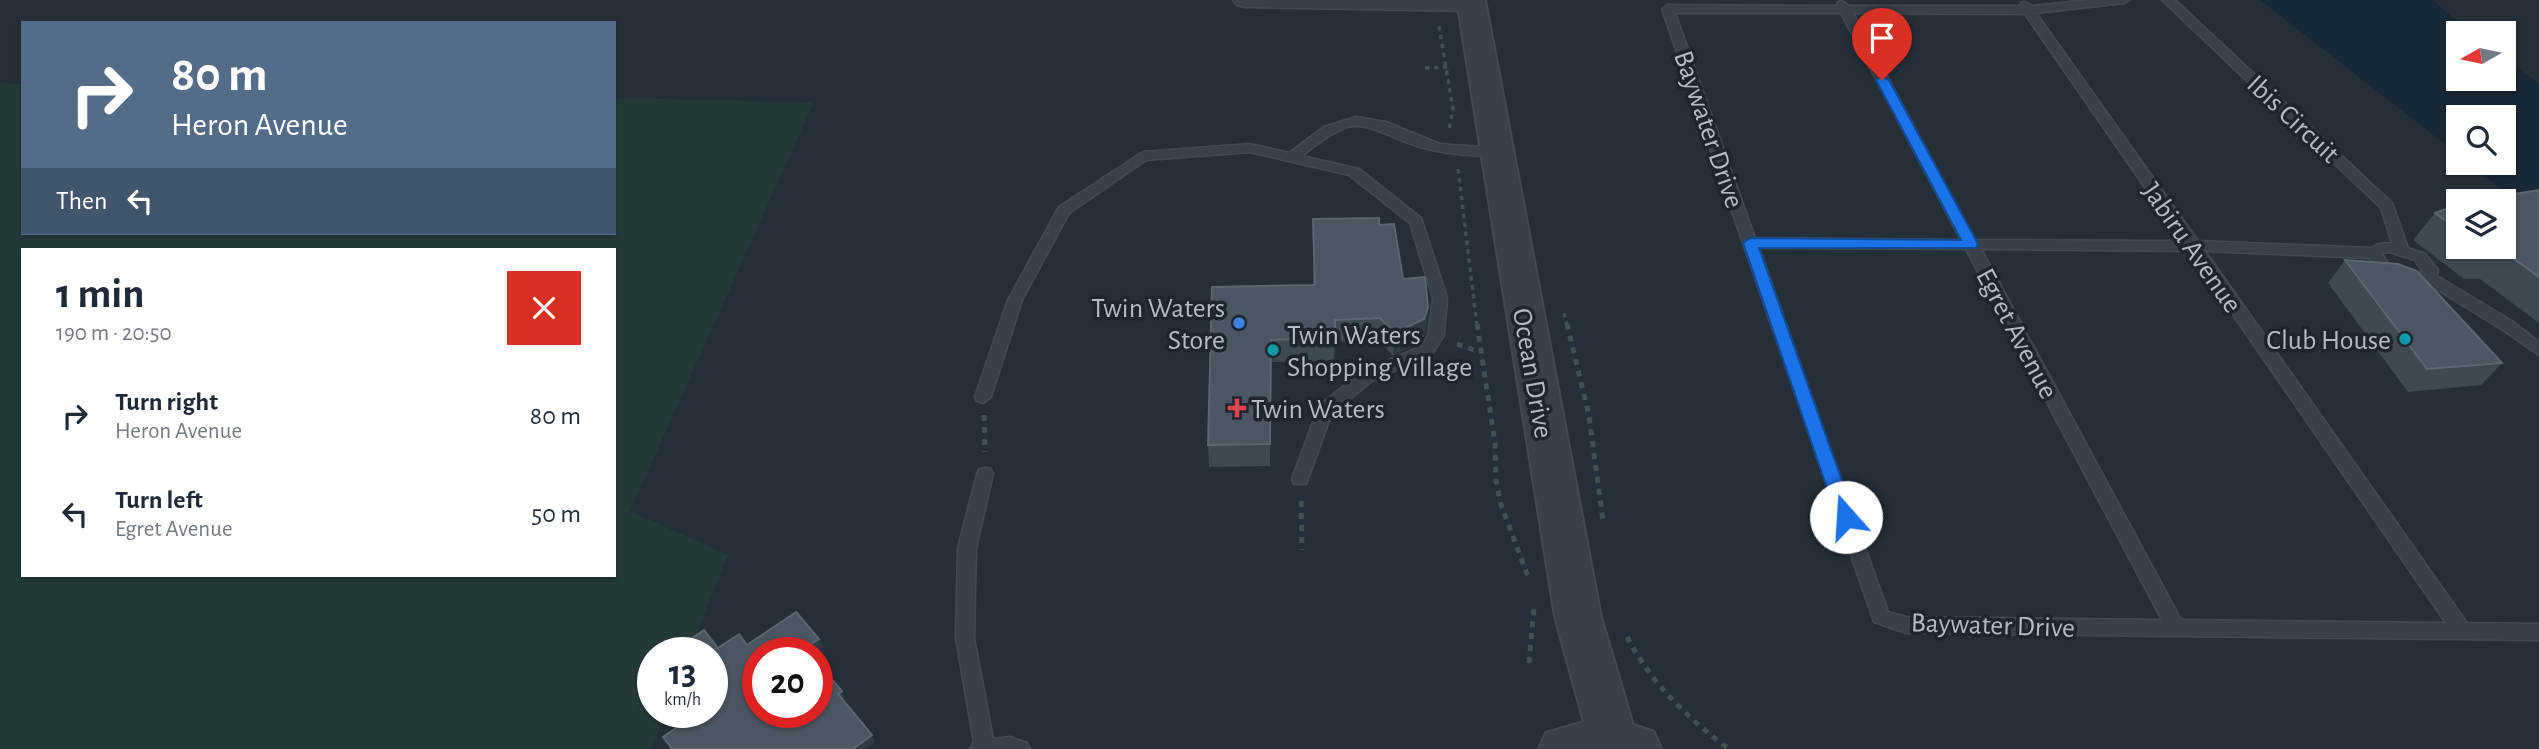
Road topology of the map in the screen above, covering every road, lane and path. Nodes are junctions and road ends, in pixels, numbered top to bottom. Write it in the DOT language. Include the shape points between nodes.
graph roads {
  1 [pos="1245,0"];
  2 [pos="1261,0"];
  3 [pos="2124,0"];
  4 [pos="2168,0"];
  5 [pos="1471,2"];
  6 [pos="1422,3"];
  7 [pos="1842,5"];
  8 [pos="2025,5"];
  9 [pos="1447,67"];
  10 [pos="1425,68"];
  11 [pos="1453,150"];
  12 [pos="1496,152"];
  13 [pos="1291,158"];
  14 [pos="1750,243"];
  15 [pos="1970,244"];
  16 [pos="2193,246"];
  17 [pos="2400,248"];
  18 [pos="2375,253"];
  19 [pos="2427,277"];
  20 [pos="1561,302"];
  21 [pos="2539,351"];
  22 [pos="983,397"];
  23 [pos="985,474"];
  24 [pos="1300,479"];
  25 [pos="1604,532"];
  26 [pos="1303,550"];
  27 [pos="1531,584"];
  28 [pos="1534,606"];
  29 [pos="1621,625"];
  30 [pos="2176,628"];
  31 [pos="2462,631"];
  32 [pos="2539,632"];
  33 [pos="1529,663"];
  34 [pos="1627,746"];
  35 [pos="982,748"];
  36 [pos="1020,749"];
  37 [pos="1563,749"];
  38 [pos="1729,749"];
  1 -- 2 [label="street"];
  2 -- 6 [label="street"];
  3 -- 8 [label="lane"];
  4 -- 17 [label="lane, Ibis Circuit" via="2387,206"];
  5 -- 6 [label="street"];
  5 -- 12 [label="street, Ocean Drive"];
  6 -- 9 [label="path" via="1423,17 1441,29 1439,39"];
  7 -- 8 [label="lane"];
  7 -- 14 [label="lane, Baywater Drive" via="1668,9"];
  7 -- 15 [label="lane, Egret Avenue"];
  8 -- 16 [label="lane, Jabiru Avenue"];
  9 -- 10 [label="path"];
  9 -- 11 [label="path"];
  11 -- 12 [label="lane"];
  11 -- 13 [label="lane" via="1356,121 1322,132"];
  11 -- 27 [label="path" via="1495,443 1496,481"];
  12 -- 34 [label="street, Ocean Drive" via="1578,617"];
  13 -- 22 [label="lane" via="1250,148 1143,156 1065,210 1016,300"];
  13 -- 24 [label="lane" via="1354,172 1416,221 1440,299 1436,335 1427,350 1366,377 1325,410"];
  14 -- 15 [label="lane"];
  14 -- 30 [label="lane, Baywater Drive" via="1881,617 1906,625"];
  15 -- 16 [label="lane"];
  15 -- 30 [label="lane, Egret Avenue"];
  16 -- 18 [label="lane"];
  16 -- 31 [label="lane, Jabiru Avenue"];
  17 -- 18 [label="lane"];
  17 -- 19 [label="lane" via="2426,262 2431,270"];
  18 -- 19 [label="lane" via="2392,273 2412,279"];
  19 -- 21 [label="lane" via="2508,326"];
  20 -- 25 [label="path" via="1584,384"];
  22 -- 23 [label="path"];
  23 -- 35 [label="lane" via="967,548 965,638"];
  24 -- 26 [label="path"];
  28 -- 33 [label="path"];
  29 -- 38 [label="path" via="1659,689"];
  30 -- 31 [label="lane, Baywater Drive"];
  31 -- 32 [label="lane, Baywater Drive"];
  34 -- 37 [label="street"];
  35 -- 36 [label="lane"];
}
